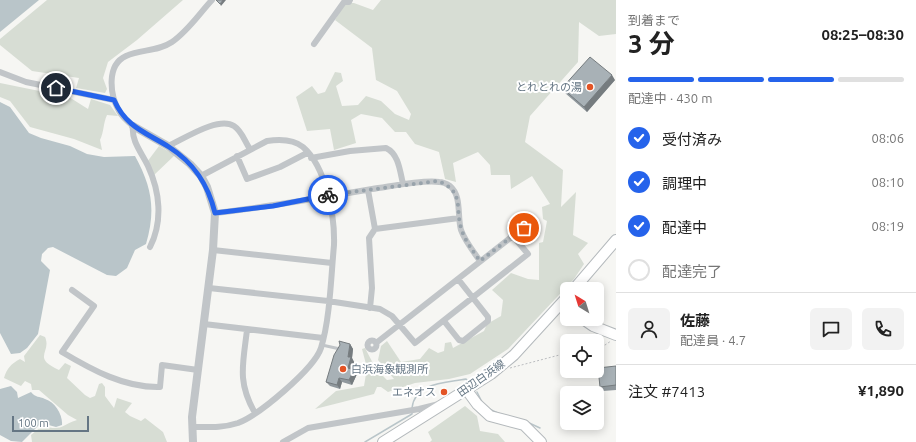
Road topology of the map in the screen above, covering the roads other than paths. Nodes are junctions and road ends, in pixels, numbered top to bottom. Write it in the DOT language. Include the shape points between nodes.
graph roads {
  1 [pos="212,0"];
  2 [pos="350,0"];
  3 [pos="314,44"];
  4 [pos="0,72"];
  5 [pos="114,100"];
  6 [pos="133,126"];
  7 [pos="168,146"];
  8 [pos="250,149"];
  9 [pos="309,155"];
  10 [pos="237,156"];
  11 [pos="201,176"];
  12 [pos="403,184"];
  13 [pos="368,190"];
  14 [pos="328,195"];
  15 [pos="215,213"];
  16 [pos="459,218"];
  17 [pos="523,228"];
  18 [pos="375,229"];
  19 [pos="513,236"];
  20 [pos="616,240"];
  21 [pos="150,247"];
  22 [pos="213,250"];
  23 [pos="480,261"];
  24 [pos="332,264"];
  25 [pos="458,279"];
  26 [pos="580,282"];
  27 [pos="209,288"];
  28 [pos="72,290"];
  29 [pos="473,298"];
  30 [pos="328,301"];
  31 [pos="560,307"];
  32 [pos="370,308"];
  33 [pos="444,321"];
  34 [pos="400,323"];
  35 [pos="204,324"];
  36 [pos="593,326"];
  37 [pos="247,330"];
  38 [pos="613,338"];
  39 [pos="322,341"];
  40 [pos="376,343"];
  41 [pos="340,349"];
  42 [pos="198,370"];
  43 [pos="466,389"];
  44 [pos="446,402"];
  45 [pos="255,413"];
  46 [pos="192,427"];
  47 [pos="193,442"];
  48 [pos="283,442"];
  49 [pos="383,442"];
  50 [pos="541,442"];
  1 -- 5 [label="street" via="180,36 170,43 158,49 126,56 115,65 112,75"];
  2 -- 3 [label="street" via="344,2"];
  4 -- 5 [label="street" via="26,82"];
  5 -- 6 [label="street" via="119,112"];
  6 -- 7 [label="street"];
  6 -- 21 [label="street" via="132,134 149,168 159,201 158,226"];
  7 -- 8 [label="street" via="216,124 226,123 235,127"];
  7 -- 11 [label="street" via="181,155"];
  8 -- 9 [label="street" via="278,139 294,143"];
  8 -- 10 [label="street"];
  9 -- 10 [label="street" via="247,179"];
  9 -- 12 [label="street" via="386,148 398,160"];
  9 -- 14 [label="street" via="322,176"];
  10 -- 11 [label="street"];
  11 -- 15 [label="street"];
  12 -- 13 [label="street"];
  12 -- 16 [label="street" via="438,181 448,185 456,196"];
  13 -- 14 [label="street"];
  13 -- 18 [label="street"];
  14 -- 15 [label="street" via="273,206"];
  14 -- 24 [label="street" via="334,230"];
  15 -- 22 [label="street"];
  16 -- 18 [label="street"];
  16 -- 23 [label="street" via="466,241"];
  17 -- 19 [label="street"];
  18 -- 32 [label="street" via="369,238 372,288"];
  19 -- 23 [label="street"];
  19 -- 29 [label="street" via="528,254"];
  20 -- 26 [label="main road"];
  22 -- 24 [label="street"];
  22 -- 27 [label="street"];
  23 -- 25 [label="street"];
  24 -- 30 [label="street"];
  25 -- 29 [label="street"];
  25 -- 34 [label="street"];
  27 -- 30 [label="street"];
  27 -- 35 [label="street"];
  28 -- 42 [label="street" via="94,306 62,352 92,370 150,387 160,387 162,364"];
  29 -- 33 [label="street"];
  29 -- 33 [label="street" via="488,317 488,321 463,341 459,340"];
  30 -- 32 [label="street"];
  30 -- 39 [label="street"];
  31 -- 43 [label="main road, 田辺白浜線" via="514,355 491,374"];
  32 -- 34 [label="street" via="380,309"];
  33 -- 34 [label="street" via="416,343"];
  34 -- 40 [label="street"];
  35 -- 37 [label="street"];
  35 -- 42 [label="street"];
  36 -- 38 [label="main road"];
  37 -- 39 [label="street"];
  37 -- 45 [label="street" via="243,385"];
  39 -- 41 [label="lane"];
  39 -- 45 [label="street" via="315,359 303,374"];
  42 -- 46 [label="street"];
  43 -- 44 [label="main road, 田辺白浜線"];
  43 -- 50 [label="main road" via="490,416 524,425"];
  44 -- 48 [label="street" via="308,428"];
  44 -- 49 [label="main road, 田辺白浜線"];
  45 -- 46 [label="street" via="238,422 220,427"];
  46 -- 47 [label="street"];
}
